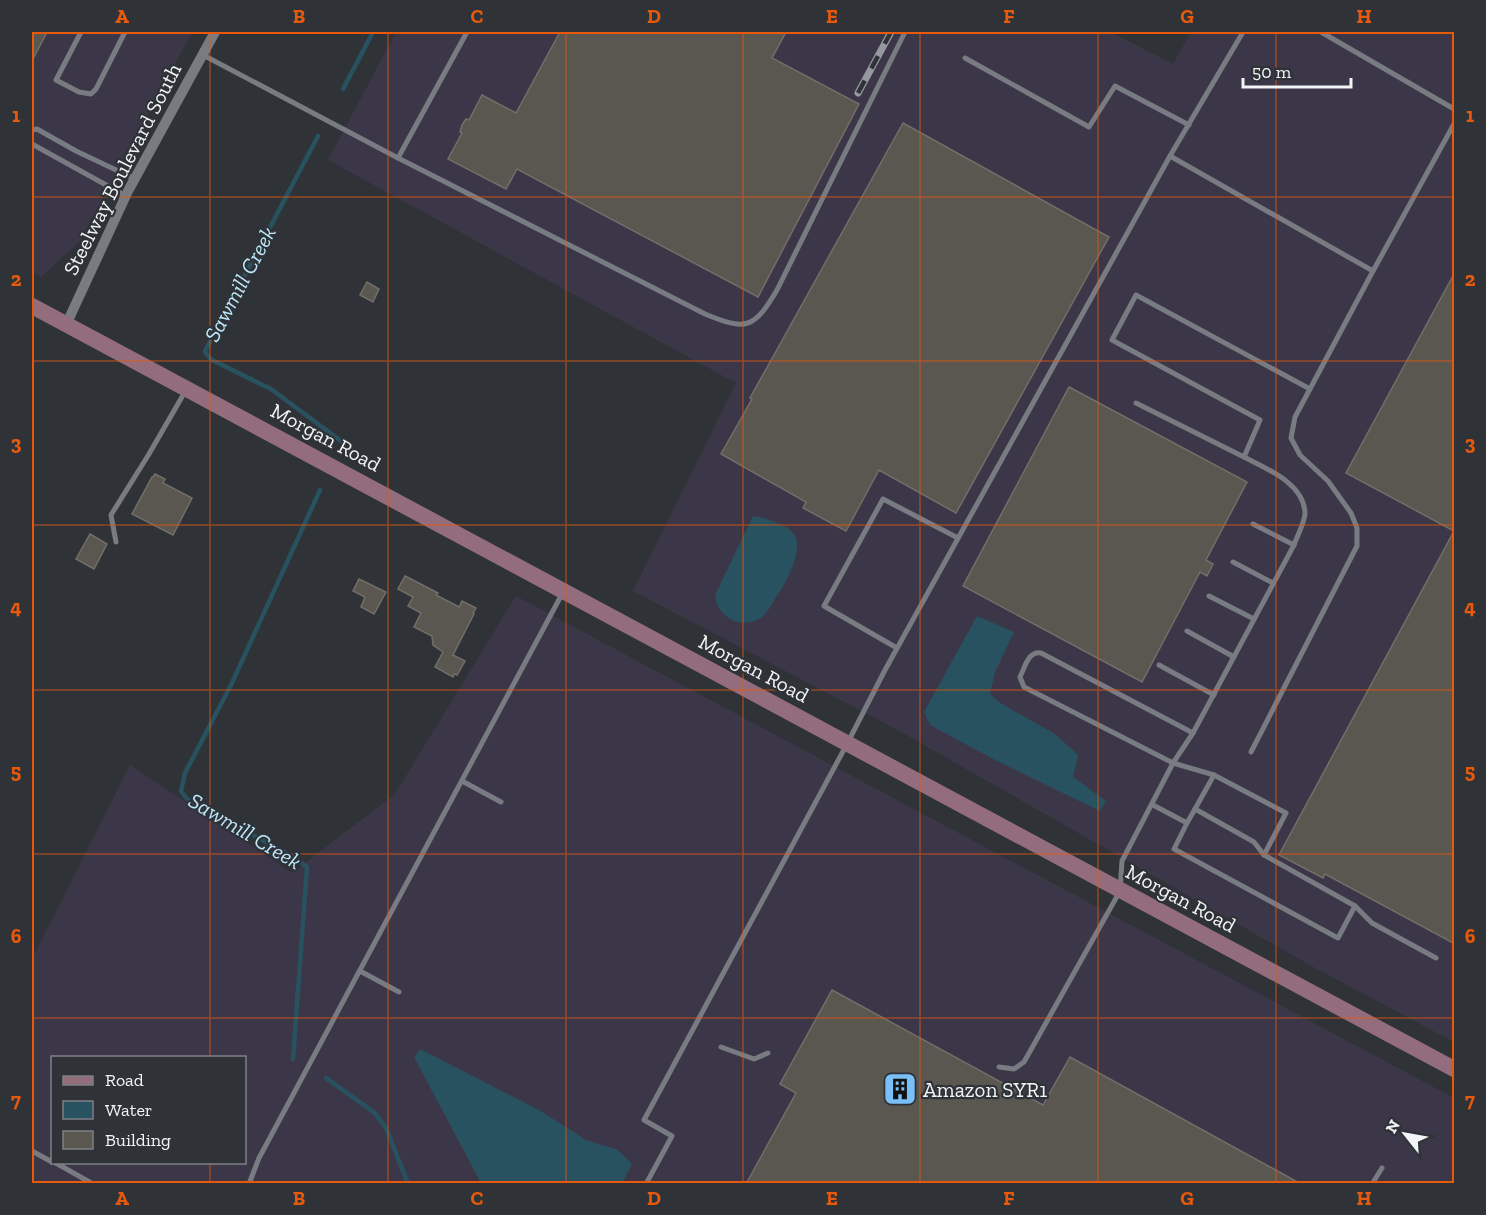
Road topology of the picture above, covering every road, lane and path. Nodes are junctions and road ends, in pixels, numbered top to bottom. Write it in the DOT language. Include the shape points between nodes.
graph roads {
  1 [pos="81,32"];
  2 [pos="125,32"];
  3 [pos="215,32"];
  4 [pos="467,32"];
  5 [pos="905,32"];
  6 [pos="1243,32"];
  7 [pos="1321,32"];
  8 [pos="203,55"];
  9 [pos="965,58"];
  10 [pos="1455,109"];
  11 [pos="1455,124"];
  12 [pos="1188,125"];
  13 [pos="32,130"];
  14 [pos="32,144"];
  15 [pos="1170,156"];
  16 [pos="398,158"];
  17 [pos="135,179"];
  18 [pos="126,196"];
  19 [pos="1373,271"];
  20 [pos="32,306"];
  21 [pos="66,325"];
  22 [pos="187,388"];
  23 [pos="1310,389"];
  24 [pos="1136,403"];
  25 [pos="1244,457"];
  26 [pos="1253,524"];
  27 [pos="958,538"];
  28 [pos="116,542"];
  29 [pos="1294,545"];
  30 [pos="1233,562"];
  31 [pos="1273,583"];
  32 [pos="564,591"];
  33 [pos="1209,596"];
  34 [pos="1254,619"];
  35 [pos="1187,631"];
  36 [pos="897,648"];
  37 [pos="1234,657"];
  38 [pos="1159,665"];
  39 [pos="1214,695"];
  40 [pos="1193,733"];
  41 [pos="848,744"];
  42 [pos="1251,753"];
  43 [pos="1173,763"];
  44 [pos="1214,775"];
  45 [pos="462,781"];
  46 [pos="501,802"];
  47 [pos="1153,805"];
  48 [pos="1195,809"];
  49 [pos="1187,823"];
  50 [pos="1264,855"];
  51 [pos="1120,891"];
  52 [pos="1355,906"];
  53 [pos="1436,958"];
  54 [pos="360,971"];
  55 [pos="399,992"];
  56 [pos="721,1047"];
  57 [pos="768,1053"];
  58 [pos="999,1067"];
  59 [pos="1455,1069"];
  60 [pos="32,1150"];
  61 [pos="51,1161"];
  62 [pos="57,1164"];
  63 [pos="1382,1168"];
  64 [pos="93,1184"];
  65 [pos="249,1184"];
  66 [pos="646,1184"];
  67 [pos="1372,1184"];
  1 -- 2 [label="lane" via="56,80 91,94"];
  3 -- 8 [label="street, Steelway Boulevard South"];
  4 -- 16 [label="lane"];
  5 -- 16 [label="lane" via="777,290 764,312 747,324 731,325 705,314"];
  6 -- 12 [label="lane"];
  7 -- 10 [label="lane"];
  8 -- 16 [label="lane"];
  8 -- 17 [label="street, Steelway Boulevard South"];
  9 -- 12 [label="lane" via="1089,127 1115,86"];
  11 -- 19 [label="lane"];
  12 -- 15 [label="lane"];
  13 -- 17 [label="lane" via="37,129"];
  14 -- 18 [label="lane"];
  15 -- 19 [label="lane"];
  15 -- 27 [label="lane"];
  17 -- 18 [label="street, Steelway Boulevard South"];
  18 -- 21 [label="street, Steelway Boulevard South"];
  19 -- 23 [label="lane"];
  20 -- 21 [label="street, Morgan Road"];
  21 -- 22 [label="street, Morgan Road"];
  22 -- 28 [label="lane" via="111,515"];
  22 -- 32 [label="street, Morgan Road"];
  23 -- 25 [label="lane" via="1136,295 1112,340 1260,420"];
  23 -- 42 [label="lane" via="1295,417 1291,438 1300,455 1328,481 1351,513 1357,528 1357,546"];
  24 -- 25 [label="lane"];
  25 -- 29 [label="lane" via="1288,481 1299,498 1305,513"];
  26 -- 29 [label="lane"];
  27 -- 36 [label="lane"];
  27 -- 36 [label="lane" via="883,499 872,518 824,606"];
  29 -- 31 [label="lane"];
  30 -- 31 [label="lane"];
  31 -- 34 [label="lane"];
  32 -- 41 [label="street, Morgan Road"];
  32 -- 45 [label="lane"];
  33 -- 34 [label="lane"];
  34 -- 37 [label="lane"];
  35 -- 37 [label="lane"];
  36 -- 41 [label="lane"];
  37 -- 39 [label="lane"];
  38 -- 39 [label="lane"];
  39 -- 40 [label="lane"];
  40 -- 43 [label="lane"];
  40 -- 43 [label="lane" via="1041,652 1030,655 1020,677 1024,687"];
  41 -- 51 [label="street, Morgan Road"];
  41 -- 66 [label="lane" via="644,1120 672,1136"];
  43 -- 44 [label="lane"];
  43 -- 47 [label="lane"];
  44 -- 48 [label="lane"];
  44 -- 50 [label="lane" via="1286,813"];
  45 -- 46 [label="lane"];
  45 -- 54 [label="lane"];
  47 -- 49 [label="lane"];
  47 -- 51 [label="lane" via="1122,861"];
  48 -- 49 [label="lane"];
  48 -- 50 [label="lane" via="1254,842"];
  49 -- 52 [label="lane" via="1174,849 1338,938"];
  50 -- 52 [label="lane"];
  51 -- 58 [label="lane" via="1024,1062 1014,1069"];
  51 -- 59 [label="street, Morgan Road"];
  52 -- 53 [label="lane" via="1372,923"];
  54 -- 55 [label="lane"];
  54 -- 65 [label="lane" via="259,1158"];
  56 -- 57 [label="lane" via="754,1059"];
  60 -- 61 [label="lane"];
  62 -- 64 [label="lane"];
  63 -- 67 [label="lane"];
}
